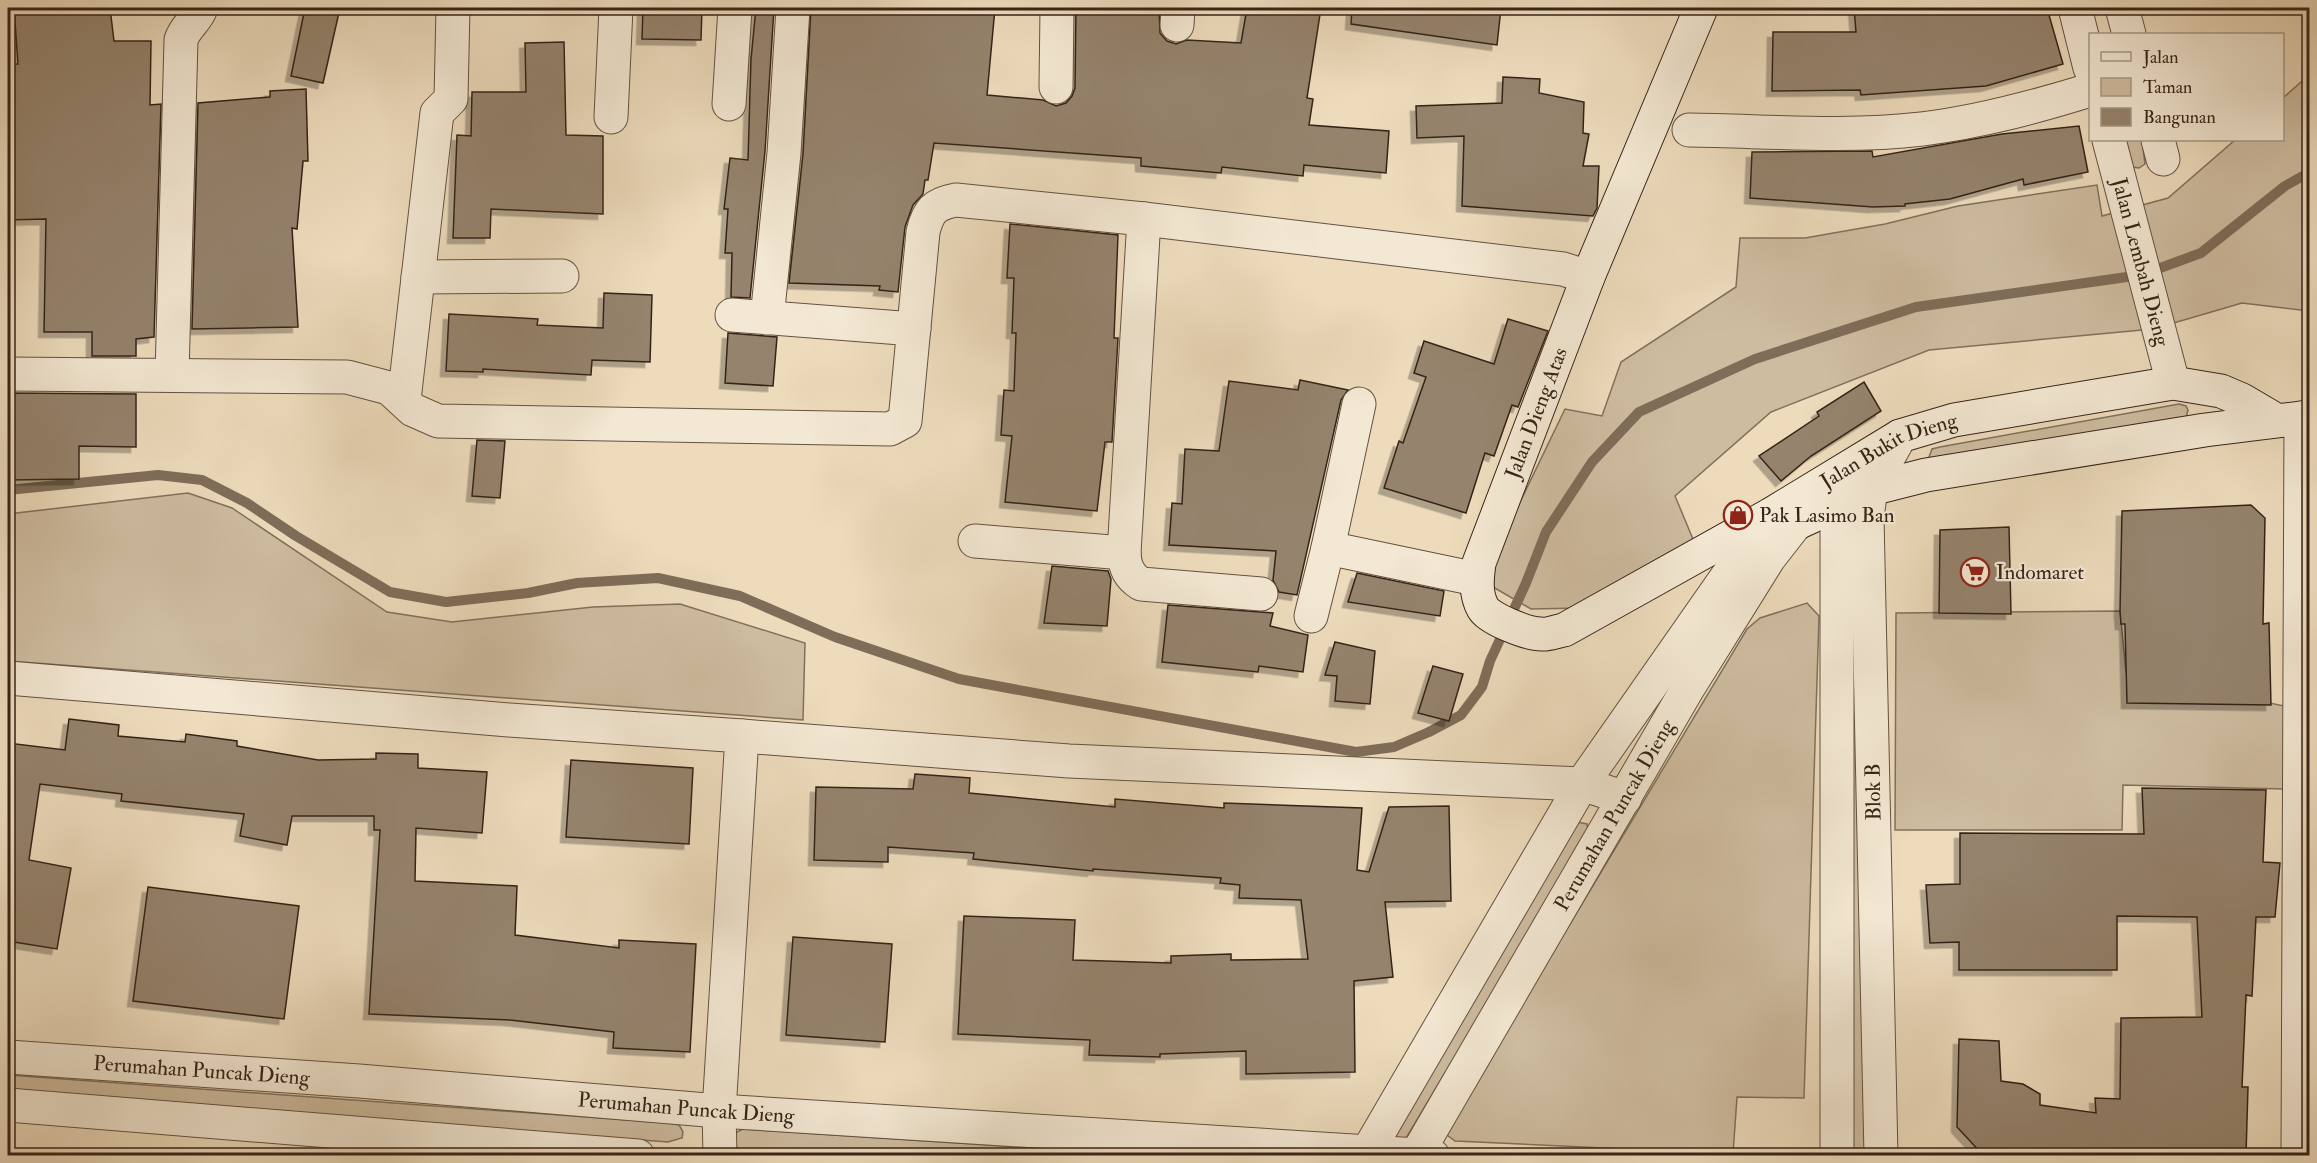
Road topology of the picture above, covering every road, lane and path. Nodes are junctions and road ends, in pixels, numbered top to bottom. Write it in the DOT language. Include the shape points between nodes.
graph roads {
  1 [pos="201,8"];
  2 [pos="453,8"];
  3 [pos="616,8"];
  4 [pos="735,8"];
  5 [pos="793,8"];
  6 [pos="1057,8"];
  7 [pos="1701,8"];
  8 [pos="2075,8"];
  9 [pos="2122,8"];
  10 [pos="2129,33"];
  11 [pos="2089,60"];
  12 [pos="1056,87"];
  13 [pos="2089,91"];
  14 [pos="729,104"];
  15 [pos="610,117"];
  16 [pos="1689,130"];
  17 [pos="2109,141"];
  18 [pos="1144,219"];
  19 [pos="562,276"];
  20 [pos="1588,277"];
  21 [pos="418,278"];
  22 [pos="732,315"];
  23 [pos="767,318"];
  24 [pos="914,329"];
  25 [pos="8,374"];
  26 [pos="172,375"];
  27 [pos="2173,383"];
  28 [pos="404,400"];
  29 [pos="1359,404"];
  30 [pos="2295,418"];
  31 [pos="2205,430"];
  32 [pos="1866,474"];
  33 [pos="1829,496"];
  34 [pos="1784,520"];
  35 [pos="975,541"];
  36 [pos="1752,543"];
  37 [pos="1328,548"];
  38 [pos="1124,553"];
  39 [pos="1688,561"];
  40 [pos="1476,579"];
  41 [pos="1261,594"];
  42 [pos="1311,616"];
  43 [pos="8,678"];
  44 [pos="742,736"];
  45 [pos="1582,784"];
  46 [pos="1625,798"];
  47 [pos="8,1057"];
  48 [pos="8,1105"];
  49 [pos="719,1111"];
  50 [pos="351,1144"];
  51 [pos="1365,1154"];
  52 [pos="638,1155"];
  53 [pos="720,1155"];
  54 [pos="1425,1155"];
  55 [pos="1837,1155"];
  56 [pos="1881,1155"];
  57 [pos="2298,1155"];
  1 -- 26 [label="street" via="181,40"];
  2 -- 21 [label="street" via="451,99 437,113"];
  3 -- 15 [label="street"];
  4 -- 14 [label="street"];
  5 -- 23 [label="street" via="784,153"];
  6 -- 12 [label="street"];
  7 -- 20 [label="street, Jalan Dieng Atas"];
  8 -- 11 [label="street"];
  9 -- 10 [label="street"];
  13 -- 16 [label="street" via="2003,116 1921,129 1860,133"];
  17 -- 27 [label="street, Jalan Lembah Dieng"];
  18 -- 20 [label="street" via="1563,269"];
  18 -- 24 [label="street" via="956,200 938,203 927,214 922,232"];
  18 -- 38 [label="street"];
  19 -- 21 [label="street"];
  20 -- 40 [label="street, Jalan Dieng Atas"];
  21 -- 28 [label="street"];
  22 -- 23 [label="street"];
  23 -- 24 [label="street"];
  24 -- 28 [label="street" via="905,421 890,429 438,421 413,410"];
  25 -- 26 [label="street"];
  26 -- 28 [label="street" via="347,377 389,388"];
  27 -- 30 [label="street, Jalan Bukit Dieng" via="2221,391"];
  27 -- 31 [label="street, Jalan Lembah Dieng"];
  27 -- 32 [label="street, Jalan Bukit Dieng" via="1954,420 1900,436"];
  29 -- 37 [label="street"];
  30 -- 31 [label="street, Jalan Bukit Dieng"];
  30 -- 57 [label="street"];
  31 -- 32 [label="street, Jalan Bukit Dieng" via="1926,475"];
  32 -- 33 [label="street, Jalan Bukit Dieng"];
  32 -- 56 [label="street, Blok B"];
  33 -- 34 [label="street, Jalan Bukit Dieng"];
  33 -- 55 [label="street"];
  34 -- 36 [label="street, Perumahan Puncak Dieng"];
  34 -- 39 [label="street, Jalan Bukit Dieng"];
  34 -- 46 [label="street, Perumahan Puncak Dieng" via="1769,558"];
  35 -- 38 [label="street"];
  36 -- 39 [label="street"];
  36 -- 45 [label="street, Perumahan Puncak Dieng"];
  37 -- 40 [label="street"];
  37 -- 42 [label="street"];
  38 -- 41 [label="street" via="1131,577 1142,584"];
  39 -- 40 [label="street, Jalan Dieng Atas" via="1564,630 1543,635 1525,632 1484,611"];
  43 -- 44 [label="street"];
  44 -- 45 [label="street" via="1069,761"];
  44 -- 49 [label="street"];
  45 -- 46 [label="street"];
  45 -- 51 [label="street, Perumahan Puncak Dieng"];
  46 -- 54 [label="street, Perumahan Puncak Dieng"];
  47 -- 49 [label="street, Perumahan Puncak Dieng"];
  48 -- 50 [label="street"];
  49 -- 51 [label="street, Perumahan Puncak Dieng"];
  49 -- 53 [label="street"];
  50 -- 52 [label="street"];
  51 -- 54 [label="street, Perumahan Puncak Dieng"];
}
